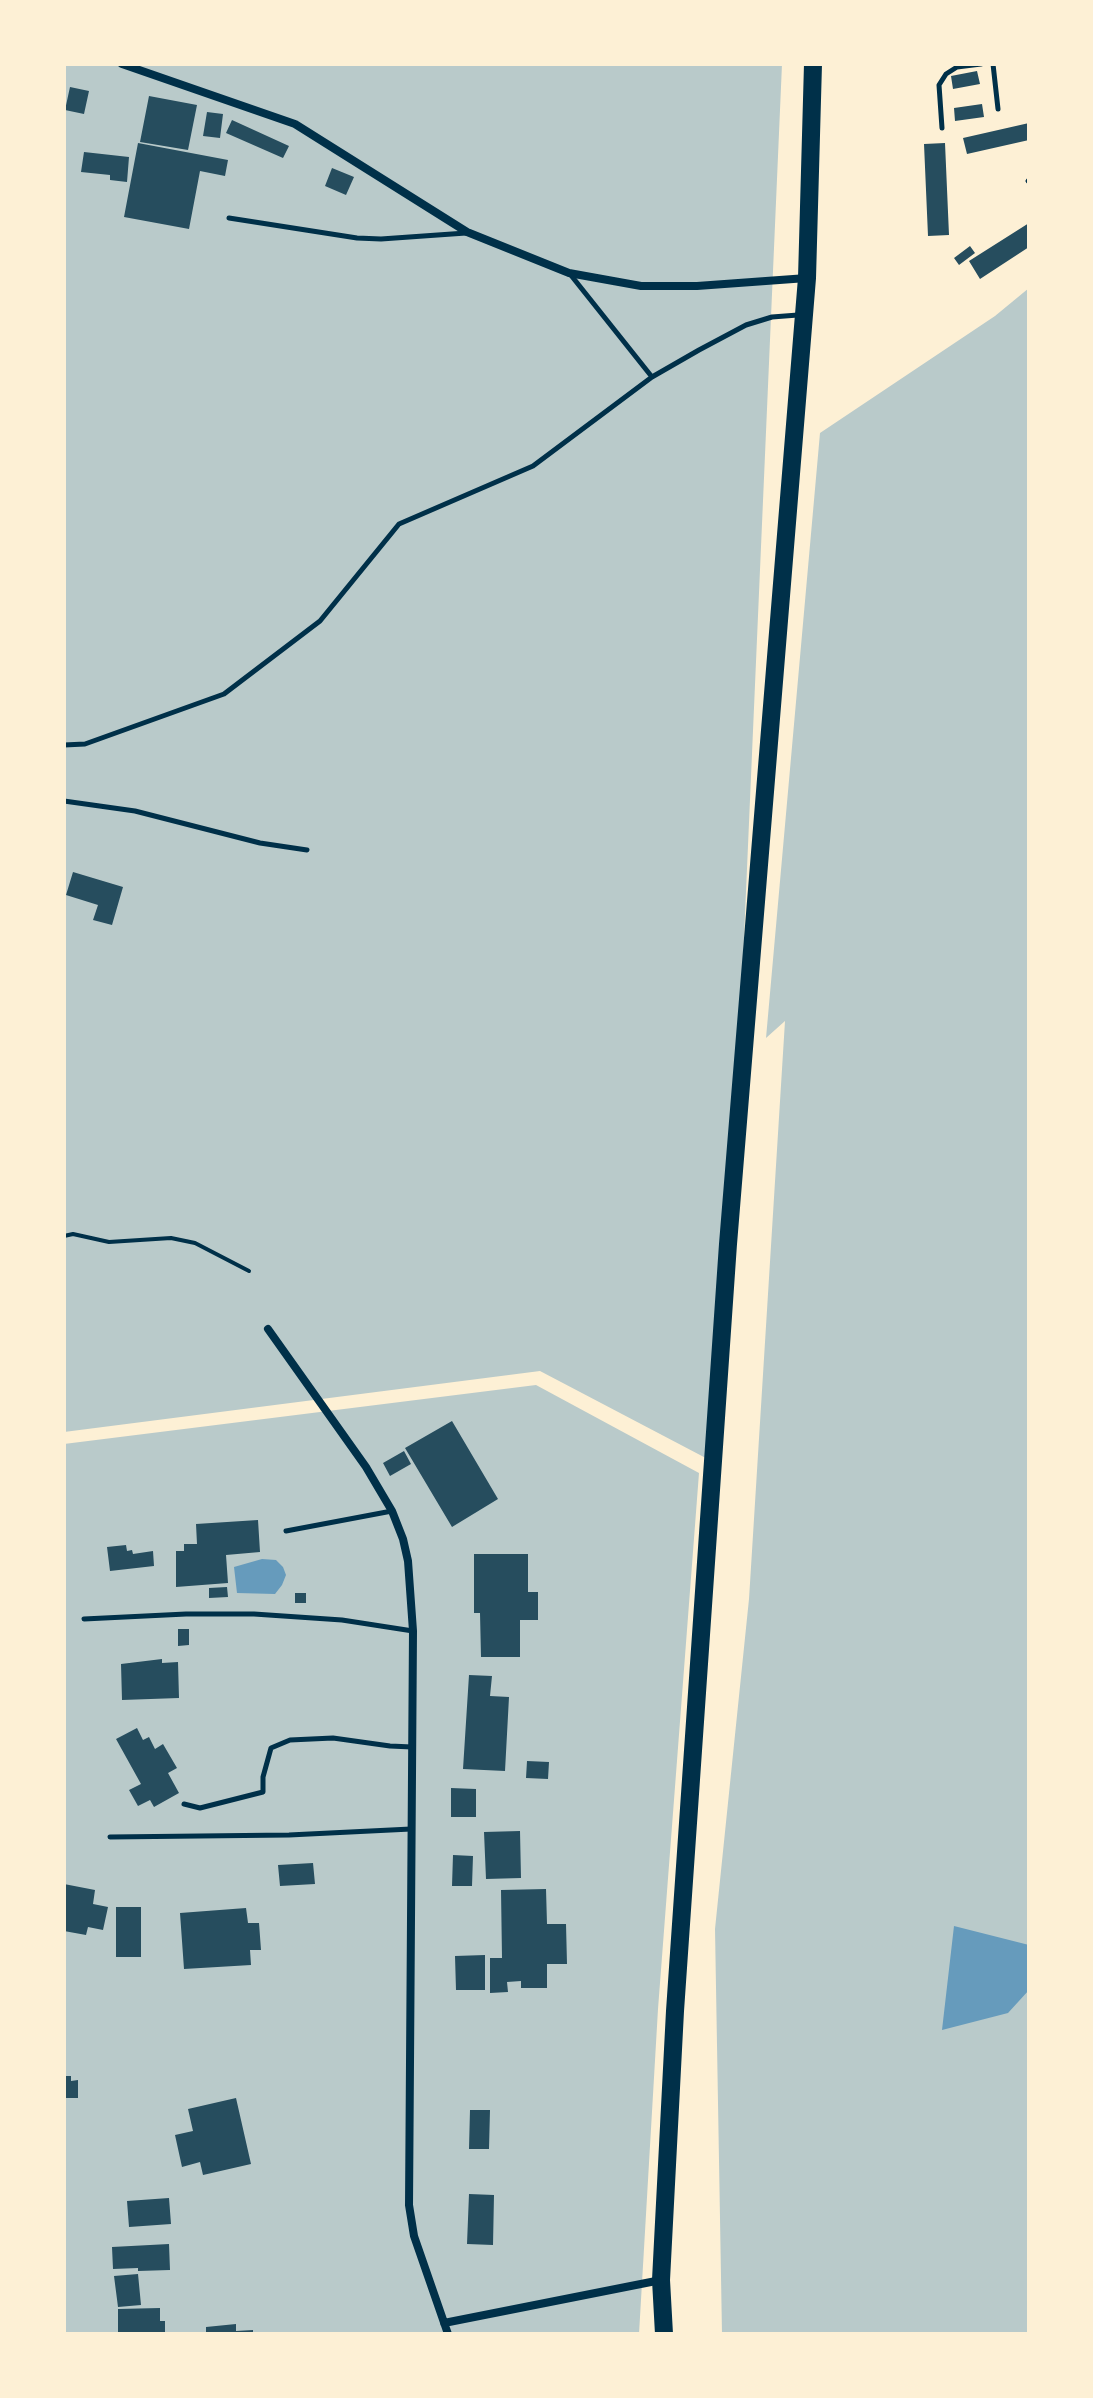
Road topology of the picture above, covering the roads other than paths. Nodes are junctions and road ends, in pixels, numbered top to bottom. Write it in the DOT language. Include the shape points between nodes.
graph roads {
  1 [pos="122,64"];
  2 [pos="813,64"];
  3 [pos="981,64"];
  4 [pos="993,64"];
  5 [pos="998,109"];
  6 [pos="942,128"];
  7 [pos="229,218"];
  8 [pos="467,232"];
  9 [pos="569,273"];
  10 [pos="807,278"];
  11 [pos="803,315"];
  12 [pos="652,377"];
  13 [pos="64,745"];
  14 [pos="64,801"];
  15 [pos="307,850"];
  16 [pos="268,1329"];
  17 [pos="392,1511"];
  18 [pos="286,1531"];
  19 [pos="84,1619"];
  20 [pos="413,1631"];
  21 [pos="413,1747"];
  22 [pos="184,1804"];
  23 [pos="412,1829"];
  24 [pos="110,1837"];
  25 [pos="661,2280"];
  26 [pos="444,2323"];
  27 [pos="448,2334"];
  28 [pos="664,2334"];
  1 -- 8 [label="street" via="295,124"];
  2 -- 10 [label="highway"];
  3 -- 6 [label="lane" via="957,67 939,85"];
  4 -- 5 [label="lane"];
  7 -- 8 [label="lane" via="357,238"];
  8 -- 9 [label="street"];
  9 -- 10 [label="street" via="641,286"];
  9 -- 12 [label="lane"];
  10 -- 11 [label="highway"];
  11 -- 12 [label="lane" via="746,325"];
  11 -- 25 [label="highway" via="728,1244"];
  12 -- 13 [label="lane" via="533,466 399,524 320,621 224,694 85,744"];
  14 -- 15 [label="lane" via="135,811"];
  16 -- 17 [label="street"];
  17 -- 18 [label="lane"];
  17 -- 20 [label="street" via="408,1561"];
  19 -- 20 [label="lane" via="254,1614"];
  20 -- 21 [label="street"];
  21 -- 22 [label="lane" via="333,1738 290,1740 271,1748 263,1792 200,1808"];
  21 -- 23 [label="street"];
  23 -- 24 [label="lane"];
  23 -- 26 [label="street" via="409,2205 414,2236"];
  25 -- 26 [label="street"];
  25 -- 28 [label="highway"];
  26 -- 27 [label="street"];
}
